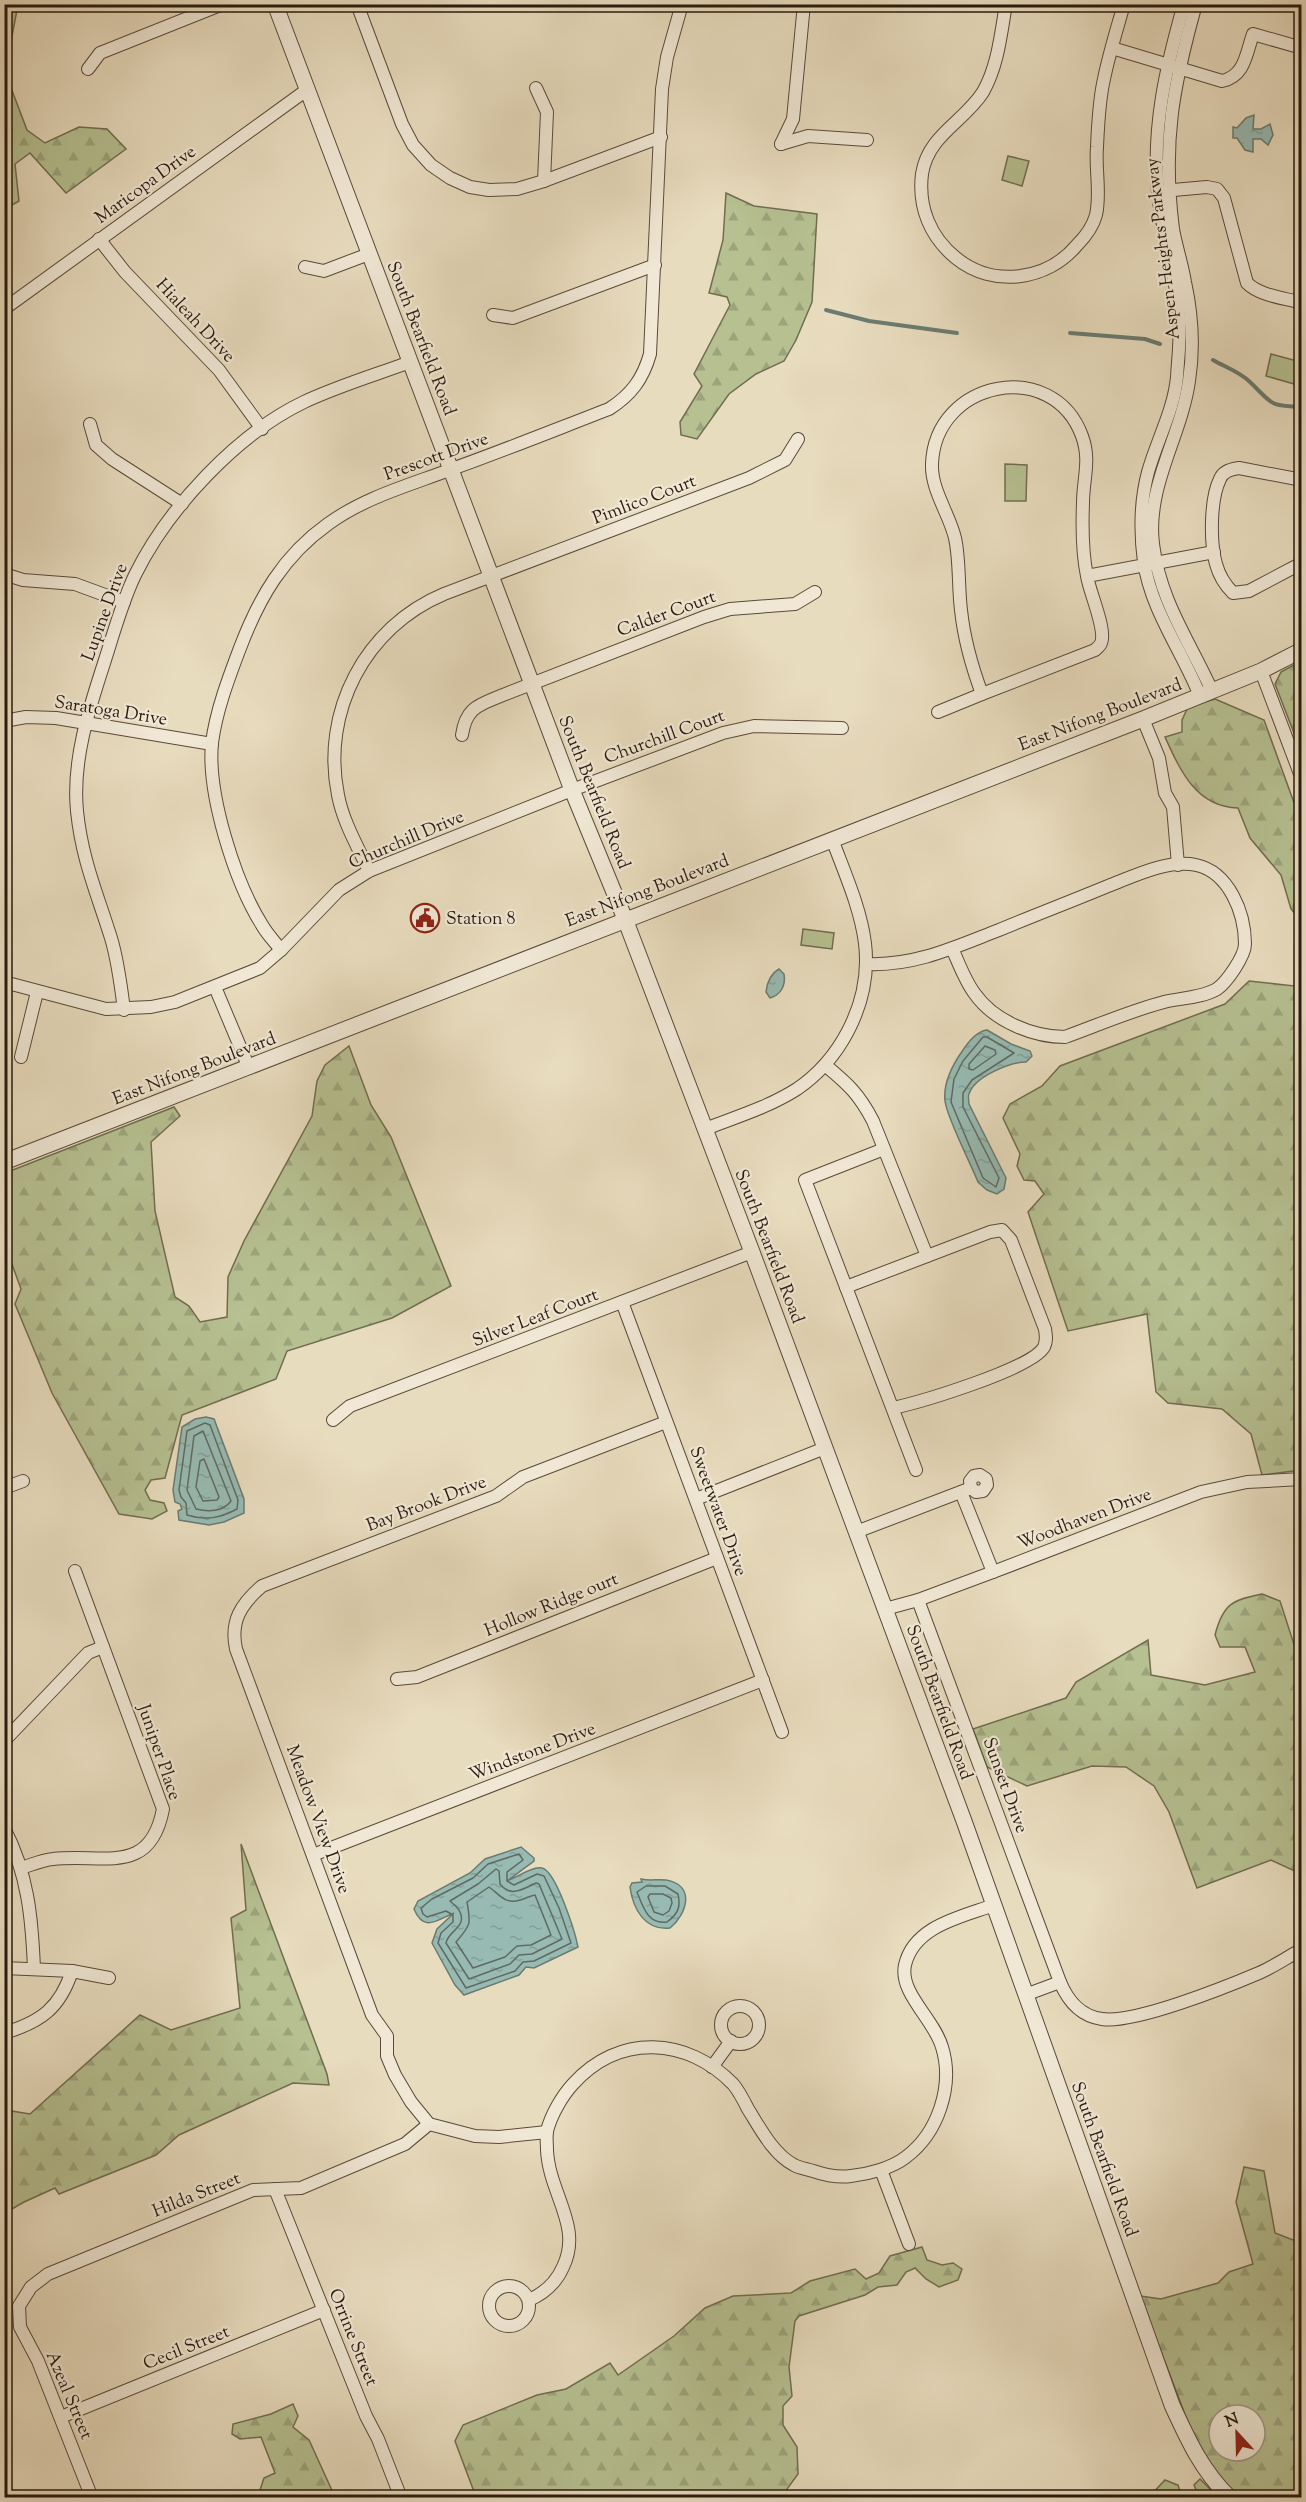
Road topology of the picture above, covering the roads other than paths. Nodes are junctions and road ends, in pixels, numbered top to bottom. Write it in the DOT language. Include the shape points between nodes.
graph roads {
  1 [pos="223,4"];
  2 [pos="275,4"];
  3 [pos="357,4"];
  4 [pos="682,4"];
  5 [pos="804,4"];
  6 [pos="1006,4"];
  7 [pos="1124,4"];
  8 [pos="1184,4"];
  9 [pos="1196,4"];
  10 [pos="1112,48"];
  11 [pos="1302,48"];
  12 [pos="1172,66"];
  13 [pos="88,69"];
  14 [pos="536,88"];
  15 [pos="308,89"];
  16 [pos="661,137"];
  17 [pos="867,140"];
  18 [pos="544,181"];
  19 [pos="1164,191"];
  20 [pos="99,239"];
  21 [pos="369,254"];
  22 [pos="655,266"];
  23 [pos="305,267"];
  24 [pos="1302,303"];
  25 [pos="4,309"];
  26 [pos="493,315"];
  27 [pos="410,362"];
  28 [pos="90,424"];
  29 [pos="262,429"];
  30 [pos="798,439"];
  31 [pos="452,470"];
  32 [pos="1302,480"];
  33 [pos="182,504"];
  34 [pos="1214,552"];
  35 [pos="1302,563"];
  36 [pos="1150,565"];
  37 [pos="4,574"];
  38 [pos="491,576"];
  39 [pos="1087,576"];
  40 [pos="815,592"];
  41 [pos="124,602"];
  42 [pos="1302,650"];
  43 [pos="1261,671"];
  44 [pos="532,683"];
  45 [pos="1206,693"];
  46 [pos="982,694"];
  47 [pos="938,712"];
  48 [pos="1143,719"];
  49 [pos="4,721"];
  50 [pos="85,723"];
  51 [pos="842,728"];
  52 [pos="462,735"];
  53 [pos="212,744"];
  54 [pos="1302,779"];
  55 [pos="572,790"];
  56 [pos="832,839"];
  57 [pos="1178,865"];
  58 [pos="369,871"];
  59 [pos="625,919"];
  60 [pos="952,948"];
  61 [pos="281,950"];
  62 [pos="868,964"];
  63 [pos="4,982"];
  64 [pos="215,987"];
  65 [pos="37,992"];
  66 [pos="123,1010"];
  67 [pos="21,1057"];
  68 [pos="825,1065"];
  69 [pos="249,1068"];
  70 [pos="705,1129"];
  71 [pos="884,1149"];
  72 [pos="4,1162"];
  73 [pos="752,1252"];
  74 [pos="927,1256"];
  75 [pos="846,1287"];
  76 [pos="622,1302"];
  77 [pos="893,1408"];
  78 [pos="333,1420"];
  79 [pos="666,1422"];
  80 [pos="825,1448"];
  81 [pos="916,1470"];
  82 [pos="1302,1479"];
  83 [pos="23,1481"];
  84 [pos="4,1488"];
  85 [pos="696,1499"];
  86 [pos="856,1532"];
  87 [pos="717,1558"];
  88 [pos="75,1571"];
  89 [pos="993,1572"];
  90 [pos="918,1600"];
  91 [pos="885,1609"];
  92 [pos="239,1611"];
  93 [pos="103,1647"];
  94 [pos="397,1679"];
  95 [pos="763,1680"];
  96 [pos="782,1732"];
  97 [pos="4,1741"];
  98 [pos="4,1828"];
  99 [pos="313,1855"];
  100 [pos="21,1868"];
  101 [pos="994,1905"];
  102 [pos="1299,1951"];
  103 [pos="4,1968"];
  104 [pos="34,1969"];
  105 [pos="72,1971"];
  106 [pos="109,1978"];
  107 [pos="1060,1982"];
  108 [pos="1025,1995"];
  109 [pos="4,2033"];
  110 [pos="731,2041"];
  111 [pos="712,2067"];
  112 [pos="429,2124"];
  113 [pos="547,2132"];
  114 [pos="881,2170"];
  115 [pos="275,2189"];
  116 [pos="909,2244"];
  117 [pos="529,2300"];
  118 [pos="20,2306"];
  119 [pos="324,2310"];
  120 [pos="61,2416"];
  121 [pos="92,2498"];
  122 [pos="400,2498"];
  123 [pos="1230,2498"];
  1 -- 13 [label="street" via="100,53"];
  2 -- 15 [label="street, South Bearfield Road"];
  3 -- 18 [label="street" via="402,124 413,145 431,165 470,187 489,190 517,189"];
  4 -- 16 [label="street, Prescott Drive" via="667,57"];
  5 -- 17 [label="street" via="794,119 781,144 808,136"];
  6 -- 10 [label="street" via="994,67 984,90 939,137 928,155 922,181 924,211 943,248 964,265 984,274 1026,276 1049,269 1071,253 1087,234 1096,215 1096,149 1103,81"];
  7 -- 10 [label="street"];
  8 -- 12 [label="street, Aspen Heights Parkway"];
  9 -- 12 [label="street, Aspen Heights Parkway"];
  10 -- 12 [label="street"];
  11 -- 12 [label="street" via="1253,34 1240,71 1234,78 1222,81"];
  12 -- 19 [label="street, Aspen Heights Parkway"];
  14 -- 18 [label="street" via="547,112"];
  15 -- 20 [label="street, Maricopa Drive"];
  15 -- 21 [label="street, South Bearfield Road"];
  16 -- 18 [label="street"];
  16 -- 22 [label="street, Prescott Drive"];
  19 -- 24 [label="street" via="1217,189 1224,198 1247,283 1261,292"];
  19 -- 36 [label="street, Aspen Heights Parkway" via="1191,318 1191,348 1189,382 1158,480"];
  20 -- 25 [label="street, Maricopa Drive"];
  20 -- 29 [label="street, Hialeah Drive" via="124,272 219,370"];
  21 -- 23 [label="street" via="324,271"];
  21 -- 27 [label="street, South Bearfield Road"];
  22 -- 26 [label="street" via="513,318"];
  22 -- 31 [label="street, Prescott Drive" via="650,354 645,372 631,394 609,410"];
  27 -- 29 [label="street, Lupine Drive" via="303,403"];
  27 -- 31 [label="street, South Bearfield Road"];
  28 -- 33 [label="street" via="96,445 112,459"];
  29 -- 33 [label="street, Lupine Drive" via="232,450"];
  30 -- 38 [label="street, Pimlico Court" via="785,460 749,478"];
  31 -- 38 [label="street, South Bearfield Road"];
  31 -- 53 [label="street, Prescott Drive" via="372,499 328,524 278,572 254,610 222,702"];
  32 -- 34 [label="street" via="1239,468 1226,472 1220,479 1211,516"];
  33 -- 41 [label="street, Lupine Drive" via="145,555"];
  34 -- 35 [label="street" via="1225,585 1233,592 1249,591"];
  34 -- 36 [label="street"];
  36 -- 39 [label="street"];
  36 -- 45 [label="street, Aspen Heights Parkway" via="1187,664"];
  37 -- 41 [label="street" via="23,580 75,584"];
  38 -- 44 [label="street, South Bearfield Road"];
  38 -- 58 [label="street, Pimlico Court" via="422,603 396,622 353,676 339,711 334,767 346,822"];
  39 -- 46 [label="street" via="1103,632 1102,642 1095,650"];
  39 -- 46 [label="street" via="1083,501 1088,466 1075,421 1053,400 1014,387 992,389 959,405 945,422 932,465 935,486 955,536 967,648"];
  40 -- 44 [label="street, Calder Court" via="795,604 730,609 704,617"];
  41 -- 50 [label="street, Lupine Drive"];
  42 -- 43 [label="street, East Nifong Boulevard"];
  43 -- 45 [label="street, East Nifong Boulevard"];
  43 -- 54 [label="street"];
  44 -- 52 [label="street, Calder Court" via="473,708 464,721"];
  44 -- 55 [label="street, South Bearfield Road"];
  45 -- 48 [label="street, East Nifong Boulevard"];
  46 -- 47 [label="street"];
  48 -- 56 [label="street, East Nifong Boulevard"];
  48 -- 57 [label="street" via="1159,758 1165,793 1173,807"];
  49 -- 50 [label="street, Saratoga Drive" via="26,717"];
  50 -- 53 [label="street, Saratoga Drive"];
  50 -- 66 [label="street, Lupine Drive" via="77,780 81,840 114,949"];
  51 -- 55 [label="street, Churchill Court" via="740,728"];
  53 -- 61 [label="street, Prescott Drive" via="213,782 224,835 251,905"];
  55 -- 58 [label="street, Churchill Drive"];
  55 -- 59 [label="street, South Bearfield Road"];
  56 -- 59 [label="street, East Nifong Boulevard"];
  56 -- 62 [label="street" via="858,908"];
  57 -- 60 [label="street" via="1126,879"];
  57 -- 60 [label="street" via="1194,864 1209,869 1222,880 1245,929 1245,949 1238,963 1218,988 1206,993 1162,1003 1065,1037 1049,1037 1019,1028 985,1006 974,993"];
  58 -- 61 [label="street, Churchill Drive" via="339,890"];
  59 -- 69 [label="street, East Nifong Boulevard"];
  59 -- 70 [label="street, South Bearfield Road"];
  60 -- 62 [label="street" via="915,961"];
  61 -- 64 [label="street, Churchill Drive" via="260,968"];
  62 -- 68 [label="street" via="855,1018"];
  63 -- 65 [label="street, Churchill Drive"];
  64 -- 66 [label="street, Churchill Drive" via="175,1002"];
  64 -- 69 [label="street"];
  65 -- 66 [label="street, Churchill Drive"];
  65 -- 67 [label="street"];
  68 -- 70 [label="street" via="797,1089 772,1103"];
  68 -- 71 [label="street" via="852,1087 864,1104"];
  69 -- 72 [label="street, East Nifong Boulevard"];
  70 -- 73 [label="street, South Bearfield Road"];
  71 -- 74 [label="street"];
  71 -- 75 [label="street" via="805,1180"];
  73 -- 76 [label="street, Silver Leaf Court"];
  73 -- 80 [label="street, South Bearfield Road"];
  74 -- 75 [label="street"];
  74 -- 77 [label="street" via="1002,1230 1011,1240 1047,1338 1044,1348 1022,1363 956,1391"];
  75 -- 77 [label="street"];
  76 -- 78 [label="street, Silver Leaf Court" via="350,1407"];
  76 -- 79 [label="street, Sweetwater Drive"];
  77 -- 81 [label="street"];
  79 -- 85 [label="street, Sweetwater Drive"];
  79 -- 92 [label="street, Bay Brook Drive" via="523,1477 496,1496 262,1586"];
  80 -- 85 [label="street"];
  80 -- 86 [label="street, South Bearfield Road"];
  82 -- 89 [label="street, Woodhaven Drive" via="1247,1482 1201,1492"];
  83 -- 84 [label="street"];
  85 -- 87 [label="street, Sweetwater Drive"];
  86 -- 89 [label="street" via="966,1490"];
  86 -- 91 [label="street, South Bearfield Road"];
  87 -- 94 [label="street, Hollow Ridge ourt" via="417,1677"];
  87 -- 95 [label="street, Sweetwater Drive"];
  88 -- 93 [label="street, Juniper Place"];
  89 -- 90 [label="street, Woodhaven Drive"];
  90 -- 91 [label="street, Woodhaven Drive"];
  90 -- 107 [label="street, Sunset Drive"];
  91 -- 101 [label="street, South Bearfield Road"];
  92 -- 99 [label="street, Meadow View Drive" via="234,1636 237,1649"];
  93 -- 97 [label="street" via="88,1653"];
  93 -- 100 [label="street, Juniper Place" via="163,1809 159,1826 150,1845 127,1858 52,1859"];
  95 -- 96 [label="street, Sweetwater Drive"];
  95 -- 99 [label="street, Windstone Drive"];
  98 -- 100 [label="street"];
  99 -- 112 [label="street, Meadow View Drive" via="372,2015 387,2036 387,2056 395,2075"];
  100 -- 104 [label="street" via="31,1916"];
  101 -- 108 [label="street, South Bearfield Road"];
  101 -- 114 [label="street" via="923,1934 906,1963 904,1978 908,1991 935,2027 943,2049 944,2092 940,2110 920,2144 905,2158"];
  102 -- 107 [label="street, Sunset Drive" via="1260,1972 1118,2020 1101,2019 1075,2007"];
  103 -- 104 [label="street"];
  104 -- 105 [label="street"];
  105 -- 106 [label="street"];
  105 -- 109 [label="street" via="57,2004 43,2016"];
  107 -- 108 [label="street"];
  108 -- 123 [label="street, South Bearfield Road" via="1172,2405 1203,2469"];
  110 -- 111 [label="street"];
  111 -- 113 [label="street" via="679,2050 653,2046 611,2056 572,2084"];
  111 -- 114 [label="street" via="735,2086 768,2140 793,2165 833,2176"];
  112 -- 113 [label="street" via="475,2136"];
  112 -- 115 [label="street, Hilda Street" via="405,2144 355,2167 301,2188"];
  113 -- 117 [label="street" via="553,2186 571,2238 560,2276 544,2293"];
  114 -- 116 [label="street"];
  115 -- 118 [label="street, Hilda Street" via="253,2190 48,2274 31,2287"];
  115 -- 119 [label="street, Orrine Street"];
  118 -- 120 [label="street, Azeal Street" via="20,2327"];
  119 -- 120 [label="street, Cecil Street"];
  119 -- 122 [label="street, Orrine Street"];
  120 -- 121 [label="street, Azeal Street"];
}
